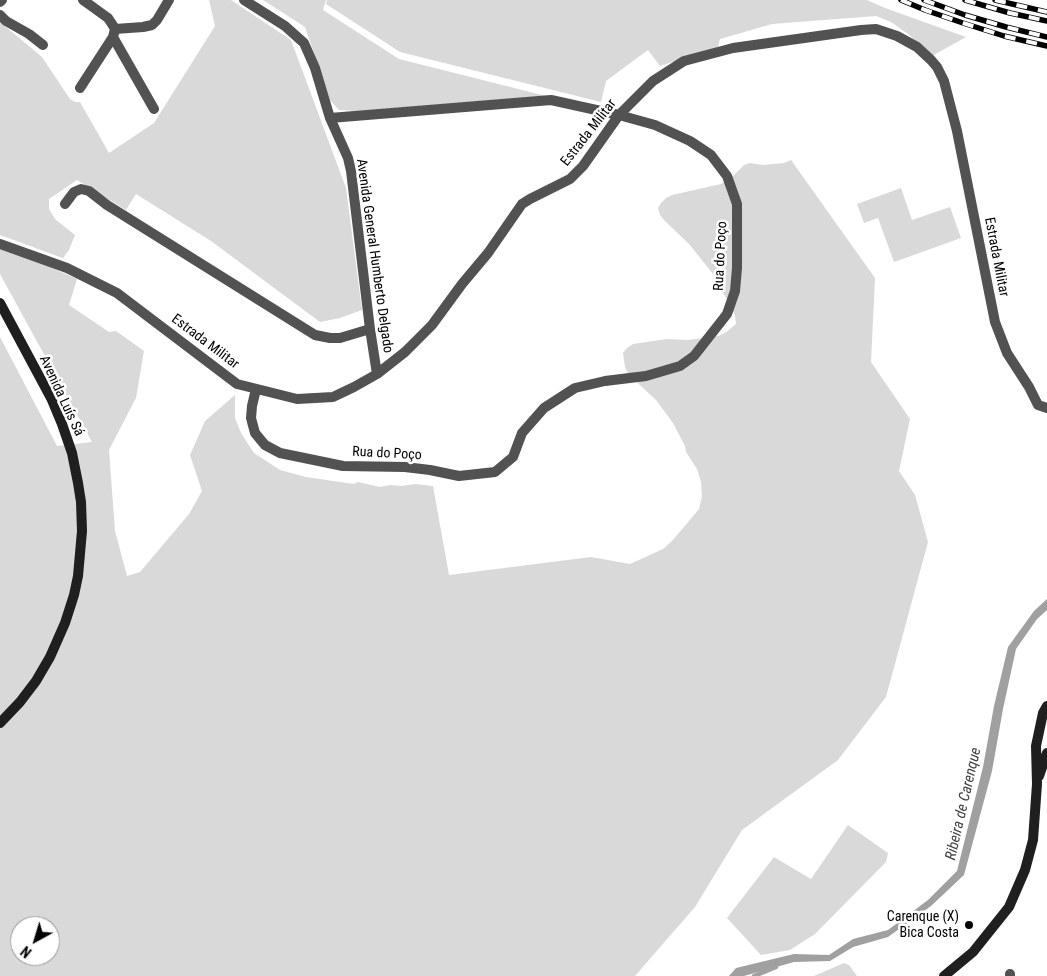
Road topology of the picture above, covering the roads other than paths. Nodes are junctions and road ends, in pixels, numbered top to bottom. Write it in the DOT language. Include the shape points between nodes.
graph roads {
  1 [pos="83,0"];
  2 [pos="169,0"];
  3 [pos="244,0"];
  4 [pos="0,15"];
  5 [pos="114,33"];
  6 [pos="43,46"];
  7 [pos="80,88"];
  8 [pos="154,108"];
  9 [pos="619,115"];
  10 [pos="330,118"];
  11 [pos="66,204"];
  12 [pos="0,244"];
  13 [pos="0,303"];
  14 [pos="370,329"];
  15 [pos="377,374"];
  16 [pos="256,389"];
  17 [pos="1047,408"];
  18 [pos="1047,706"];
  19 [pos="0,723"];
  20 [pos="1047,753"];
  21 [pos="1047,772"];
  22 [pos="1037,784"];
  23 [pos="944,976"];
  1 -- 5 [label="street" via="108,18"];
  2 -- 5 [label="street" via="152,25"];
  3 -- 10 [label="street, Avenida General Humberto Delgado" via="285,26 304,43"];
  4 -- 6 [label="street"];
  5 -- 7 [label="street"];
  5 -- 8 [label="street"];
  9 -- 10 [label="street, Rua do Poço" via="551,100"];
  9 -- 15 [label="street, Estrada Militar" via="570,179 522,204 488,254 432,325"];
  9 -- 16 [label="street, Rua do Poço" via="655,125 711,155 727,176 737,204 735,291 727,314 694,356 680,366 646,376 575,388 544,408 522,433 513,457 495,472 458,476 405,467 343,466 280,453 265,446 255,433 250,418"];
  9 -- 17 [label="street, Estrada Militar" via="654,80 684,61 733,48 868,29 898,36 917,47 937,67 944,81 958,131 995,322 1007,353 1038,406"];
  10 -- 14 [label="street, Avenida General Humberto Delgado" via="351,171"];
  11 -- 14 [label="street" via="74,192 89,190 115,210 315,335 340,338"];
  12 -- 16 [label="street, Estrada Militar" via="67,268 117,293 237,384"];
  13 -- 19 [label="street, Avenida Luís Sá" via="62,424 78,484 82,530 78,576 65,623 36,680"];
  14 -- 15 [label="street, Avenida General Humberto Delgado"];
  15 -- 16 [label="street, Estrada Militar" via="333,397 297,399"];
  18 -- 22 [label="street" via="1036,746"];
  20 -- 22 [label="street"];
  21 -- 22 [label="street"];
  22 -- 23 [label="street" via="1033,840 1025,870 1009,906 973,952"];
}
